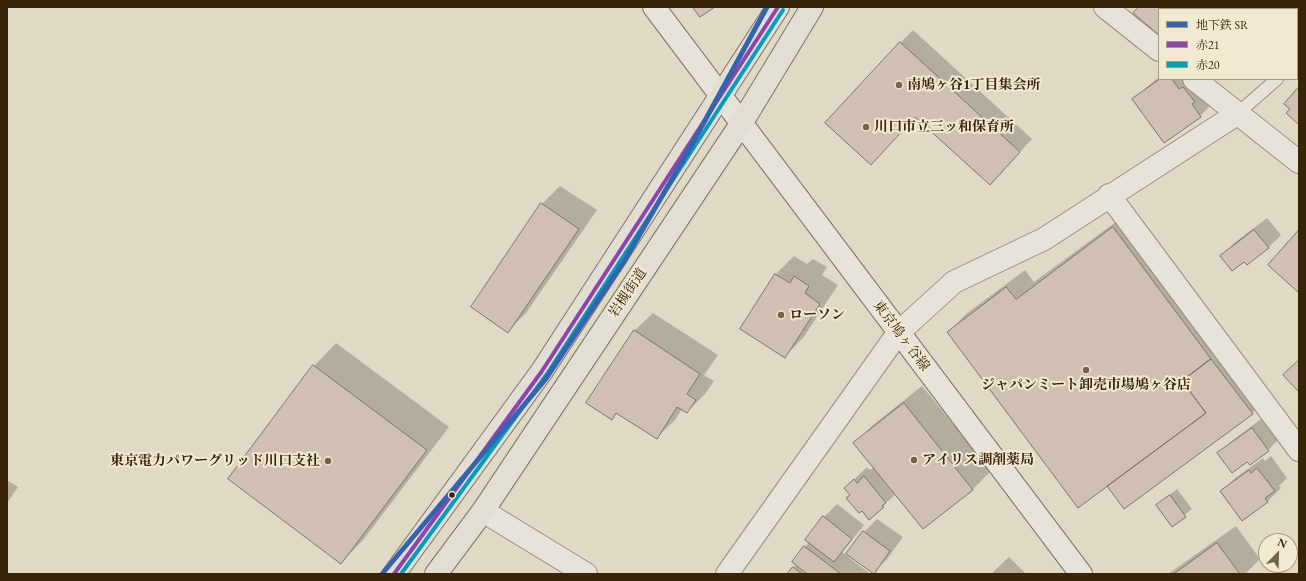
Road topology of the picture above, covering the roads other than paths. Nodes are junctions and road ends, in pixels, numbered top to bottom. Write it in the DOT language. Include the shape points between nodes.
graph roads {
  1 [pos="654,7"];
  2 [pos="778,7"];
  3 [pos="812,7"];
  4 [pos="1111,9"];
  5 [pos="1158,49"];
  6 [pos="1195,80"];
  7 [pos="1276,80"];
  8 [pos="720,97"];
  9 [pos="1237,114"];
  10 [pos="741,124"];
  11 [pos="1299,162"];
  12 [pos="1110,195"];
  13 [pos="898,333"];
  14 [pos="1299,450"];
  15 [pos="483,511"];
  16 [pos="394,574"];
  17 [pos="436,574"];
  18 [pos="586,574"];
  19 [pos="727,574"];
  20 [pos="1081,574"];
  1 -- 8 [label="street, 東京鳩ヶ谷線"];
  2 -- 8 [label="highway, 岩槻街道"];
  3 -- 10 [label="highway, 岩槻街道"];
  4 -- 5 [label="street"];
  6 -- 9 [label="street"];
  7 -- 9 [label="lane"];
  8 -- 10 [label="street, 東京鳩ヶ谷線"];
  8 -- 16 [label="highway, 岩槻街道" via="542,371"];
  9 -- 11 [label="street"];
  9 -- 12 [label="street"];
  10 -- 13 [label="street, 東京鳩ヶ谷線"];
  10 -- 15 [label="highway, 岩槻街道"];
  12 -- 13 [label="street" via="1044,239 954,282"];
  12 -- 14 [label="street"];
  13 -- 19 [label="street"];
  13 -- 20 [label="street, 東京鳩ヶ谷線"];
  15 -- 17 [label="highway, 岩槻街道"];
  15 -- 18 [label="street"];
}
